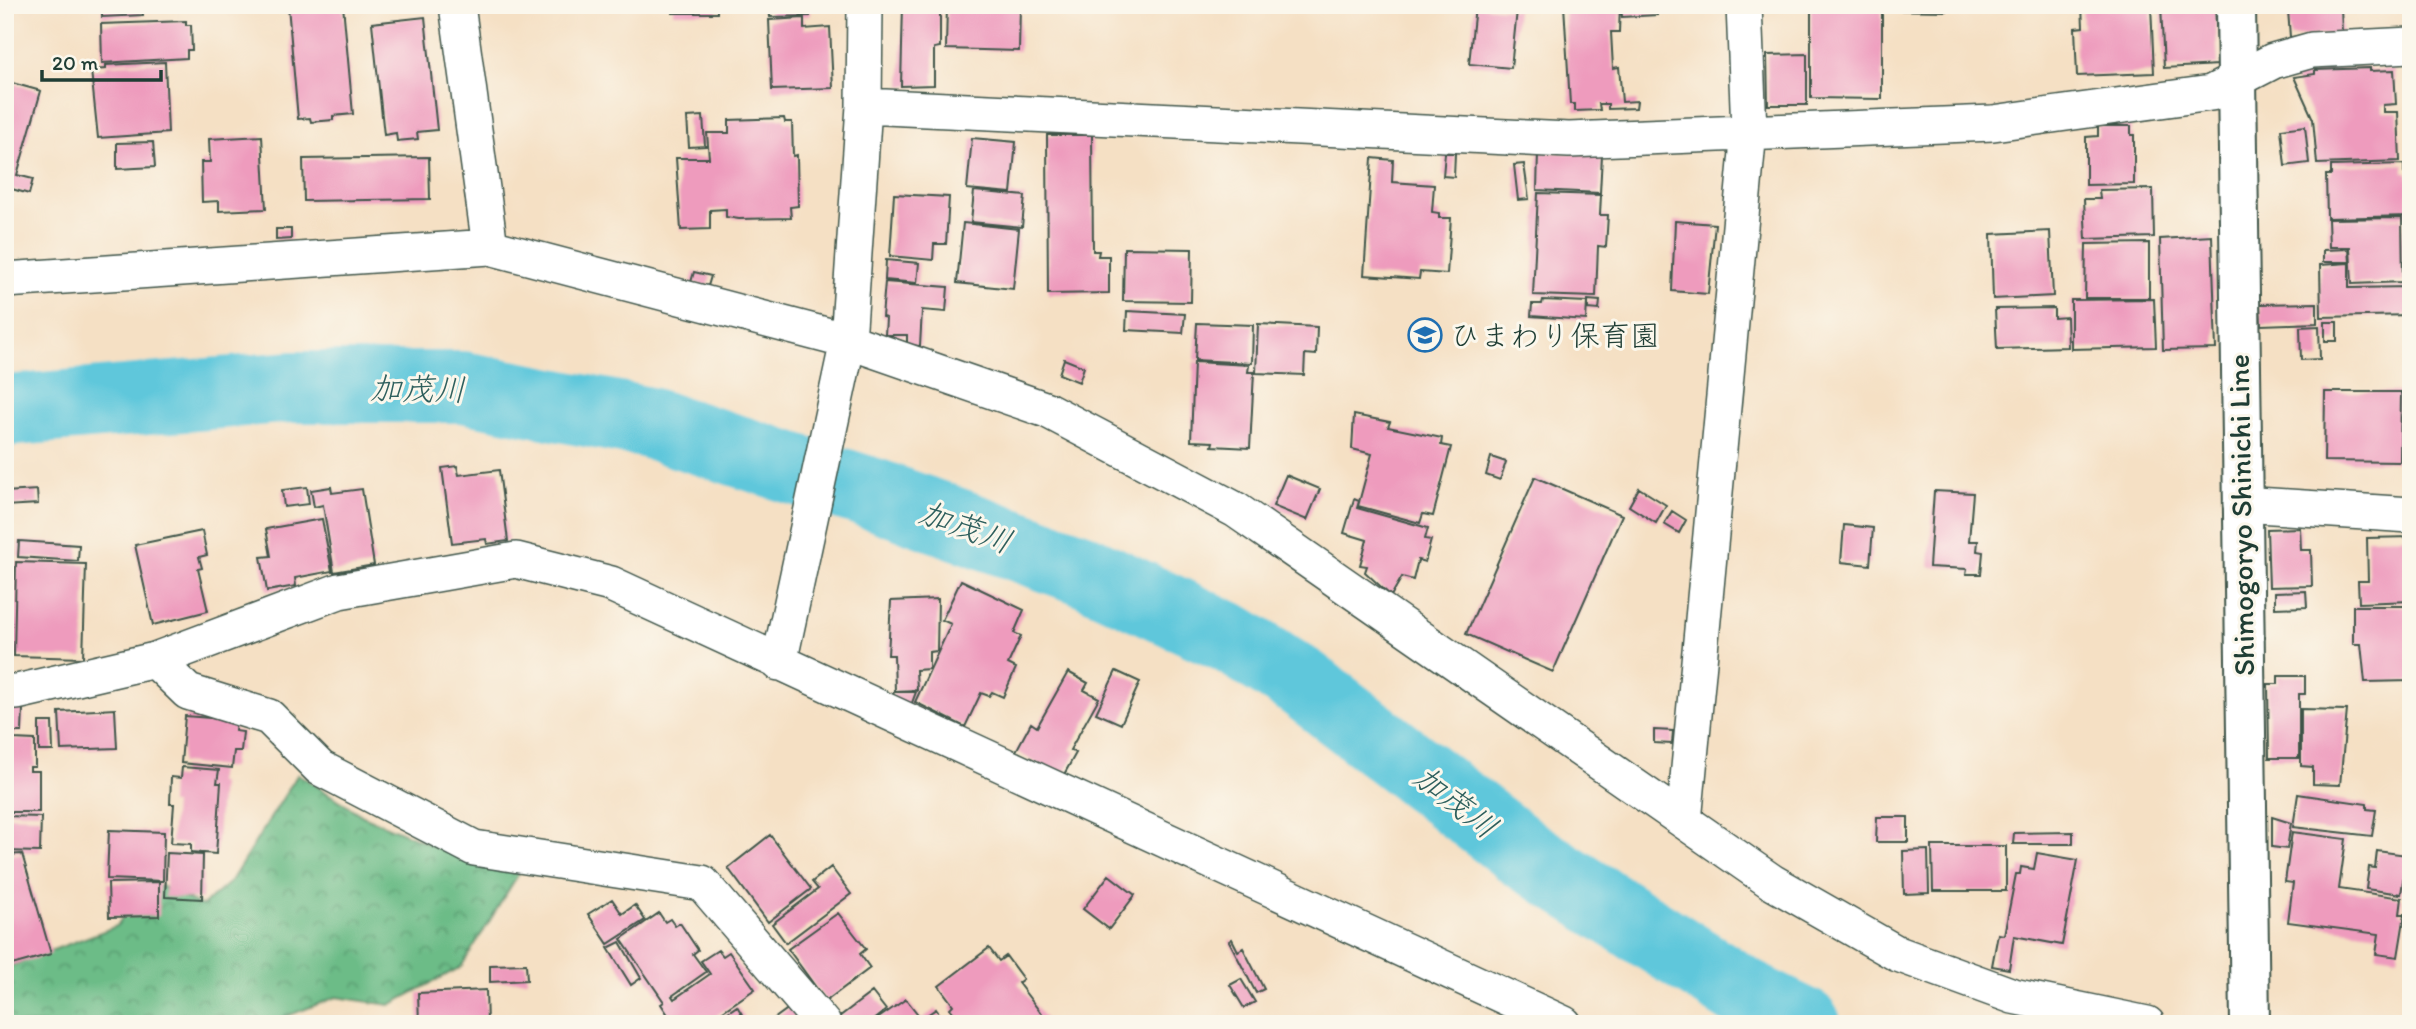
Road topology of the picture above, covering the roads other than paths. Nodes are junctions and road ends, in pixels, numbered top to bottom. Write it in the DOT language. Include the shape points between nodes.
graph roads {
  1 [pos="457,5"];
  2 [pos="865,5"];
  3 [pos="1744,5"];
  4 [pos="2236,5"];
  5 [pos="2411,45"];
  6 [pos="2234,82"];
  7 [pos="863,106"];
  8 [pos="1749,131"];
  9 [pos="490,247"];
  10 [pos="5,280"];
  11 [pos="846,351"];
  12 [pos="2241,504"];
  13 [pos="2411,515"];
  14 [pos="155,660"];
  15 [pos="779,663"];
  16 [pos="5,692"];
  17 [pos="1684,821"];
  18 [pos="823,1024"];
  19 [pos="1564,1024"];
  20 [pos="2147,1024"];
  21 [pos="2250,1024"];
  1 -- 9 [label="street"];
  2 -- 7 [label="street"];
  3 -- 8 [label="street"];
  4 -- 6 [label="main road, Shimogoryo Shinichi Line"];
  5 -- 6 [label="street" via="2312,50 2273,61"];
  6 -- 8 [label="street" via="2211,93 1993,123"];
  6 -- 12 [label="main road, Shimogoryo Shinichi Line"];
  7 -- 8 [label="street" via="1569,140"];
  7 -- 11 [label="street"];
  8 -- 17 [label="street"];
  9 -- 10 [label="street"];
  9 -- 11 [label="street"];
  11 -- 15 [label="street"];
  11 -- 17 [label="street" via="1047,410 1236,510"];
  12 -- 13 [label="street"];
  12 -- 21 [label="main road, Shimogoryo Shinichi Line"];
  14 -- 15 [label="street" via="340,591 516,560 611,584"];
  14 -- 16 [label="street"];
  14 -- 18 [label="street" via="188,692 268,717 320,768 474,848 702,883"];
  15 -- 19 [label="street"];
  17 -- 20 [label="street" via="1772,883 1898,954 2013,996"];
}
